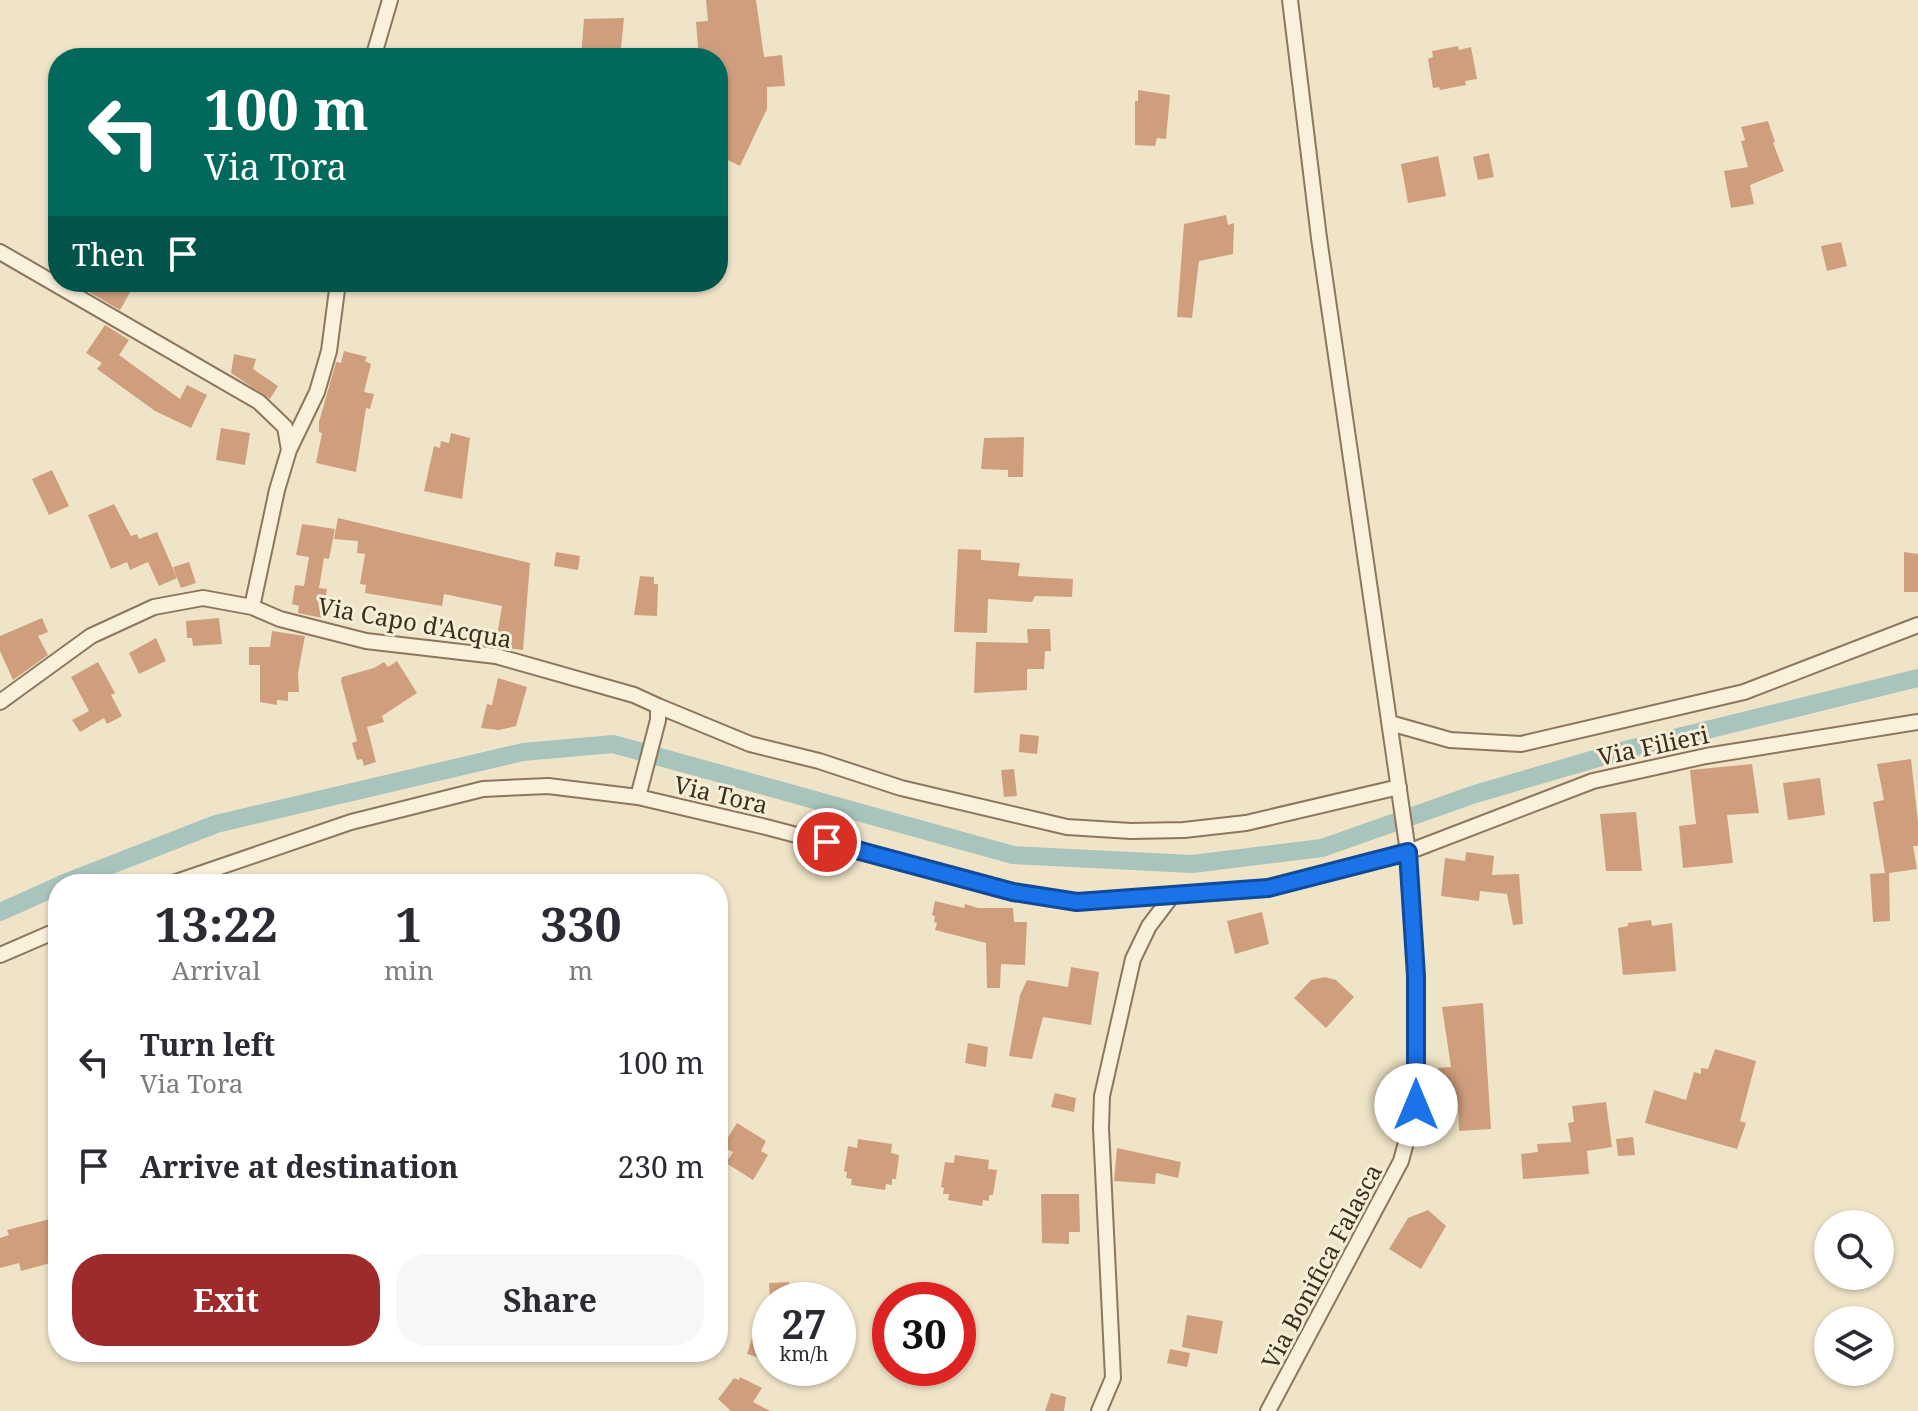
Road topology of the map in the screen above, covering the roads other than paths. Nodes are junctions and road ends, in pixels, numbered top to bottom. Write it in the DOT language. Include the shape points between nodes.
graph roads {
  1 [pos="390,0"];
  2 [pos="1290,0"];
  3 [pos="376,48"];
  4 [pos="0,252"];
  5 [pos="48,280"];
  6 [pos="69,292"];
  7 [pos="337,292"];
  8 [pos="289,450"];
  9 [pos="252,607"];
  10 [pos="1918,625"];
  11 [pos="0,702"];
  12 [pos="658,713"];
  13 [pos="1918,722"];
  14 [pos="1390,723"];
  15 [pos="639,793"];
  16 [pos="1400,793"];
  17 [pos="1408,852"];
  18 [pos="199,874"];
  19 [pos="1171,897"];
  20 [pos="48,934"];
  21 [pos="0,955"];
  22 [pos="1099,1411"];
  23 [pos="1268,1411"];
  1 -- 3 [label="street"];
  2 -- 14 [label="street, Via Bonifica Falasca"];
  4 -- 5 [label="street"];
  6 -- 8 [label="street" via="259,402 285,427"];
  7 -- 8 [label="street" via="317,392"];
  8 -- 9 [label="street"];
  9 -- 11 [label="street, Via Capo d'Acqua" via="203,598 154,607 91,636"];
  9 -- 12 [label="street, Via Capo d'Acqua" via="366,641 496,656 634,695"];
  10 -- 14 [label="street" via="1744,692 1521,744 1450,740"];
  12 -- 15 [label="street"];
  12 -- 16 [label="street, Via Capo d'Acqua" via="901,788 1067,827 1184,830"];
  13 -- 17 [label="street, Via Filieri" via="1716,754 1593,781"];
  14 -- 16 [label="street, Via Bonifica Falasca"];
  15 -- 18 [label="street, Via Tora" via="548,786 483,789 351,822"];
  15 -- 19 [label="street, Via Tora" via="1013,892 1077,902"];
  16 -- 17 [label="street, Via Bonifica Falasca"];
  17 -- 19 [label="street, Via Tora" via="1268,888"];
  17 -- 23 [label="street, Via Bonifica Falasca" via="1416,976 1416,1105 1401,1161"];
  19 -- 22 [label="street" via="1133,959 1102,1096 1113,1378"];
  20 -- 21 [label="street"];
}
